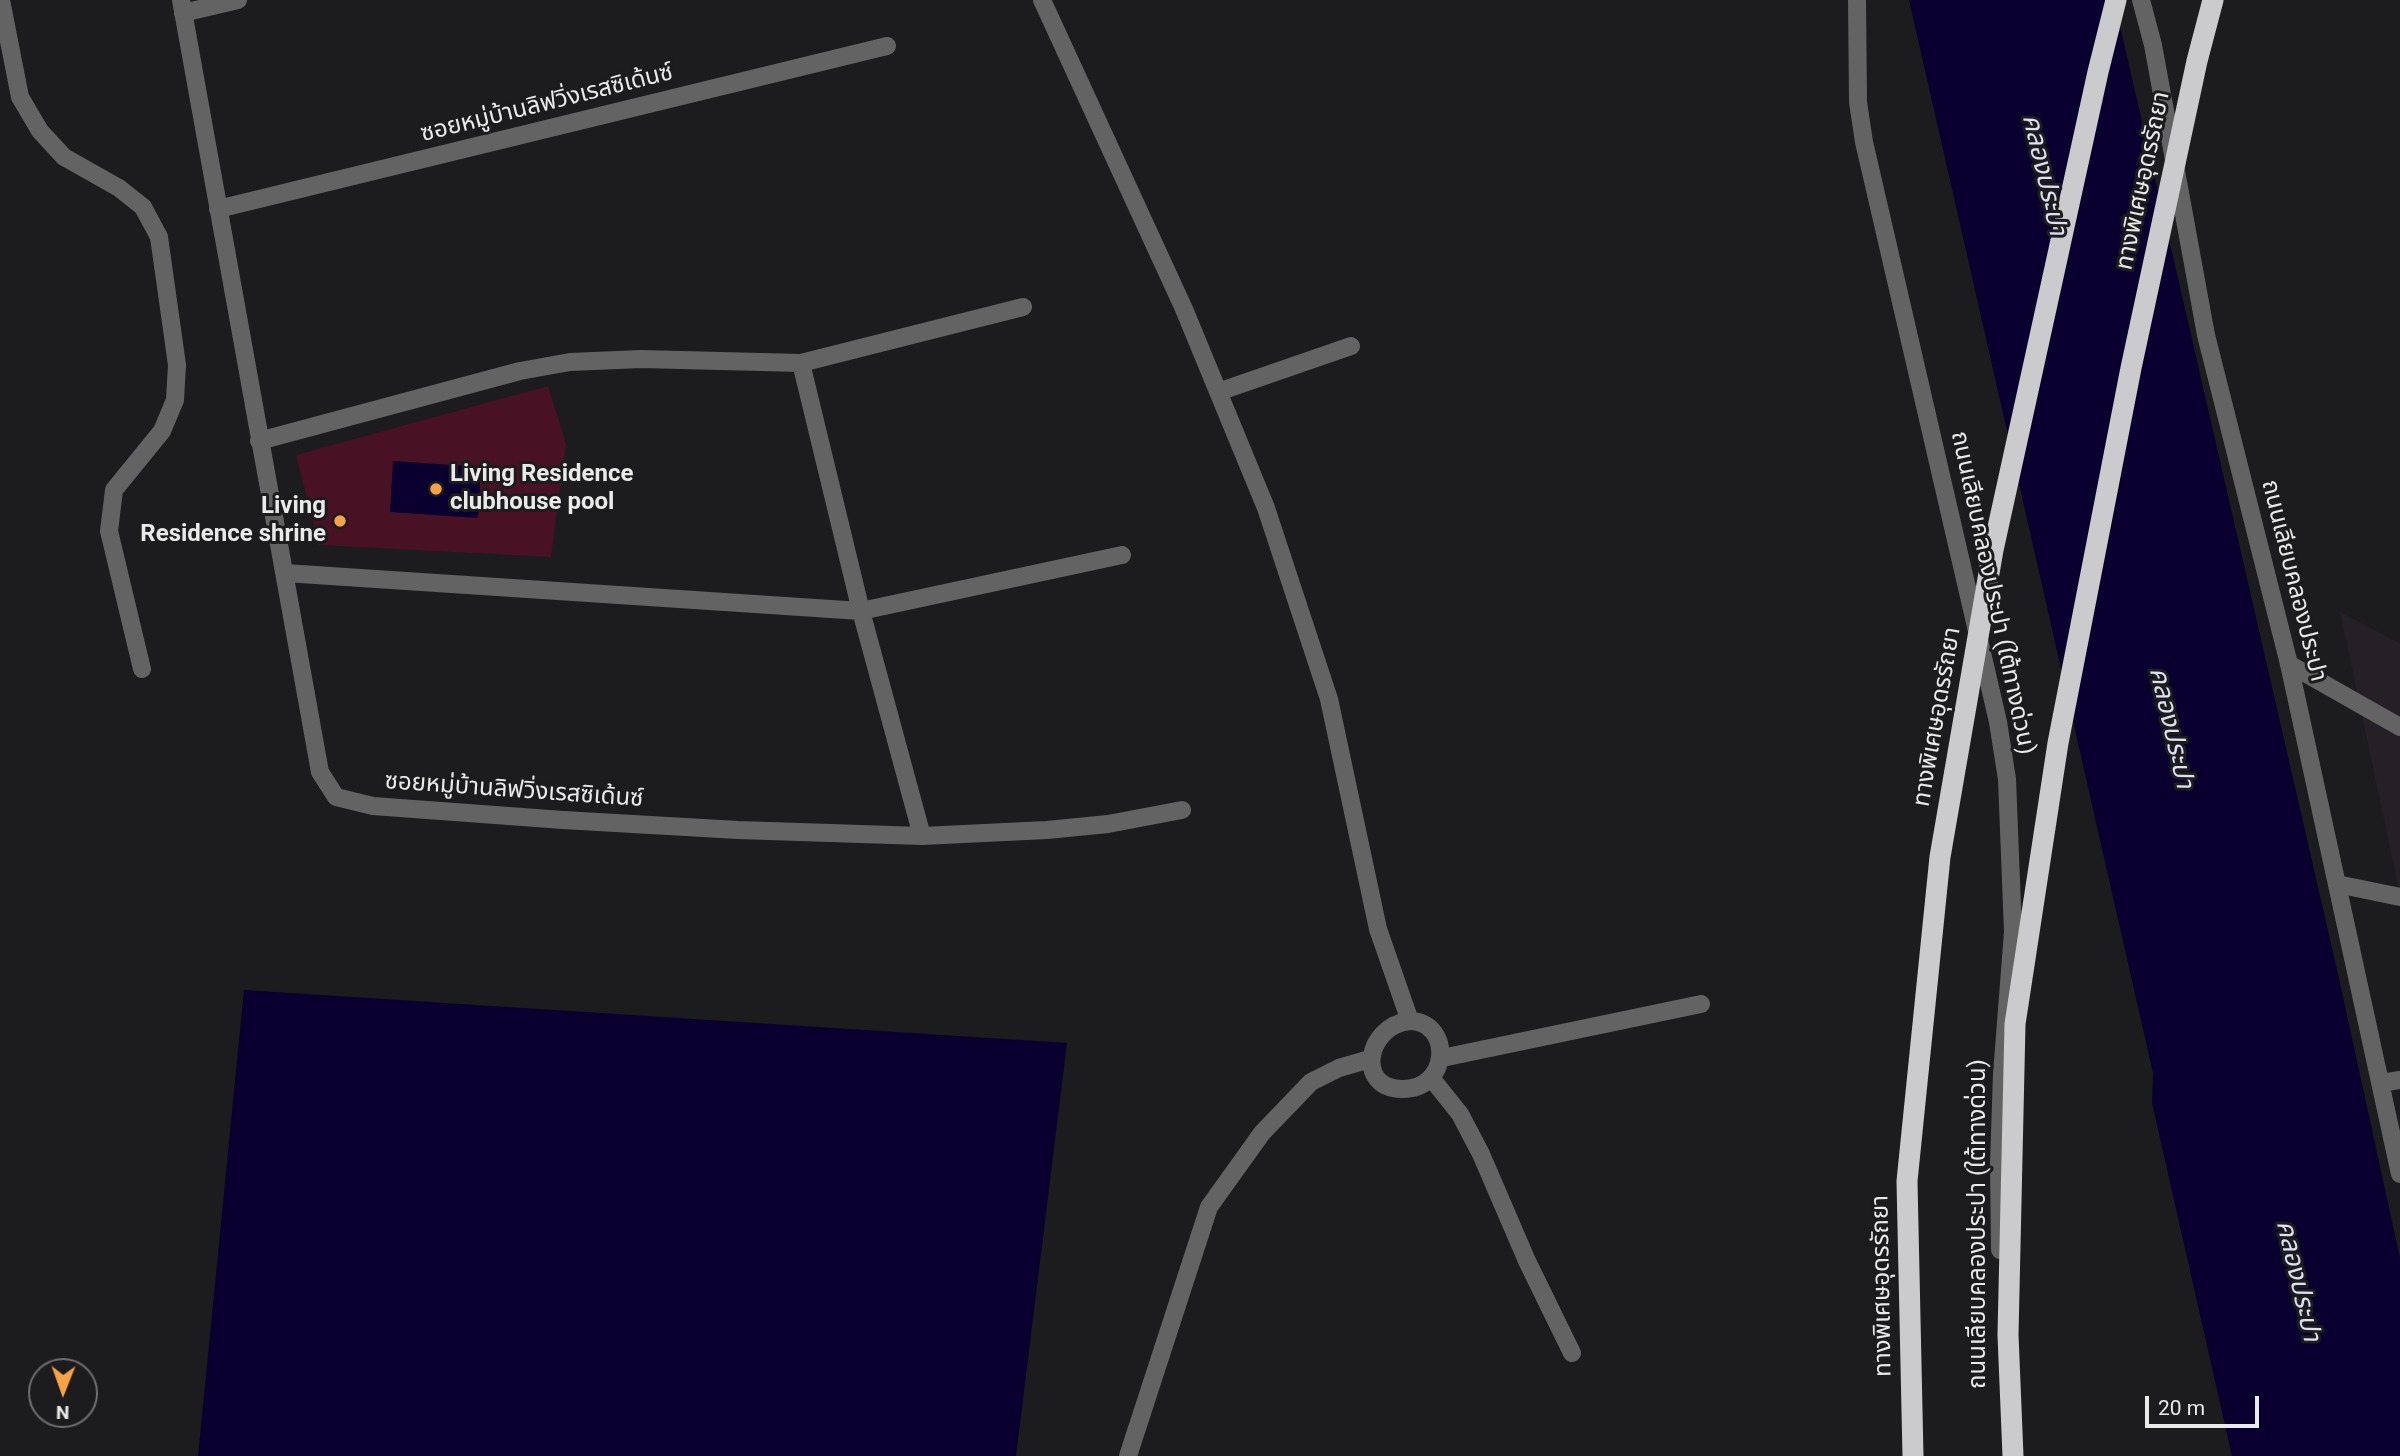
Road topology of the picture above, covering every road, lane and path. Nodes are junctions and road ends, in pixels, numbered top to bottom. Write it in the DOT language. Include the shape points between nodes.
graph roads {
  1 [pos="1,0"];
  2 [pos="238,0"];
  3 [pos="1042,0"];
  4 [pos="1857,0"];
  5 [pos="2116,0"];
  6 [pos="2141,0"];
  7 [pos="2213,0"];
  8 [pos="182,6"];
  9 [pos="887,46"];
  10 [pos="218,209"];
  11 [pos="1023,307"];
  12 [pos="1351,346"];
  13 [pos="801,363"];
  14 [pos="1218,392"];
  15 [pos="259,441"];
  16 [pos="1122,555"];
  17 [pos="285,573"];
  18 [pos="861,611"];
  19 [pos="2289,664"];
  20 [pos="142,669"];
  21 [pos="2400,727"];
  22 [pos="1182,810"];
  23 [pos="922,836"];
  24 [pos="2337,884"];
  25 [pos="2400,897"];
  26 [pos="1701,1004"];
  27 [pos="1410,1021"];
  28 [pos="1442,1058"];
  29 [pos="1370,1059"];
  30 [pos="1432,1079"];
  31 [pos="2400,1080"];
  32 [pos="2381,1083"];
  33 [pos="2399,1170"];
  34 [pos="1572,1353"];
  35 [pos="1128,1456"];
  36 [pos="1913,1456"];
  37 [pos="2004,1456"];
  38 [pos="2013,1456"];
  1 -- 20 [label="street" via="20,97 40,131 64,157 143,207 159,237 177,365 175,400 162,431 114,490 109,531"];
  2 -- 8 [label="street"];
  3 -- 14 [label="street"];
  4 -- 37 [label="street, ถนนเลียบคลองประปา (ใต้ทางด่วน)" via="1858,102 1864,142 1998,722 2007,779 2013,932 1999,1163"];
  5 -- 36 [label="highway, ทางพิเศษอุดรรัถยา, bridge" via="1993,550 1940,858 1908,1181"];
  6 -- 19 [label="street, ถนนเลียบคลองประปา" via="2206,335"];
  7 -- 38 [label="highway, ทางพิเศษอุดรรัถยา, bridge" via="2131,368 2061,730 2015,1024 2008,1335"];
  8 -- 10 [label="street, ซอยหมู่บ้านลิฟวิ่งเรสซิเด้นซ์"];
  9 -- 10 [label="street, ซอยหมู่บ้านลิฟวิ่งเรสซิเด้นซ์"];
  10 -- 15 [label="street, ซอยหมู่บ้านลิฟวิ่งเรสซิเด้นซ์"];
  11 -- 13 [label="street"];
  12 -- 14 [label="street"];
  13 -- 15 [label="street" via="570,362 520,371"];
  13 -- 18 [label="street"];
  14 -- 27 [label="street" via="1266,509 1329,699 1378,929"];
  15 -- 17 [label="street, ซอยหมู่บ้านลิฟวิ่งเรสซิเด้นซ์"];
  16 -- 18 [label="street"];
  17 -- 18 [label="street"];
  17 -- 23 [label="street, ซอยหมู่บ้านลิฟวิ่งเรสซิเด้นซ์" via="320,772 336,797 373,806 550,819"];
  18 -- 23 [label="street"];
  19 -- 21 [label="street"];
  19 -- 24 [label="street, ถนนเลียบคลองประปา"];
  22 -- 23 [label="street, ซอยหมู่บ้านลิฟวิ่งเรสซิเด้นซ์" via="1047,831"];
  24 -- 25 [label="street"];
  24 -- 32 [label="street, ถนนเลียบคลองประปา"];
  26 -- 28 [label="street"];
  27 -- 28 [label="street" via="1433,1031"];
  27 -- 29 [label="street" via="1397,1022 1382,1034"];
  28 -- 30 [label="street"];
  29 -- 30 [label="street" via="1374,1075 1399,1090 1417,1088"];
  29 -- 35 [label="street" via="1311,1082 1262,1133 1209,1207"];
  30 -- 34 [label="street" via="1460,1114 1481,1154"];
  31 -- 32 [label="street"];
  32 -- 33 [label="street, ถนนเลียบคลองประปา"];
}
